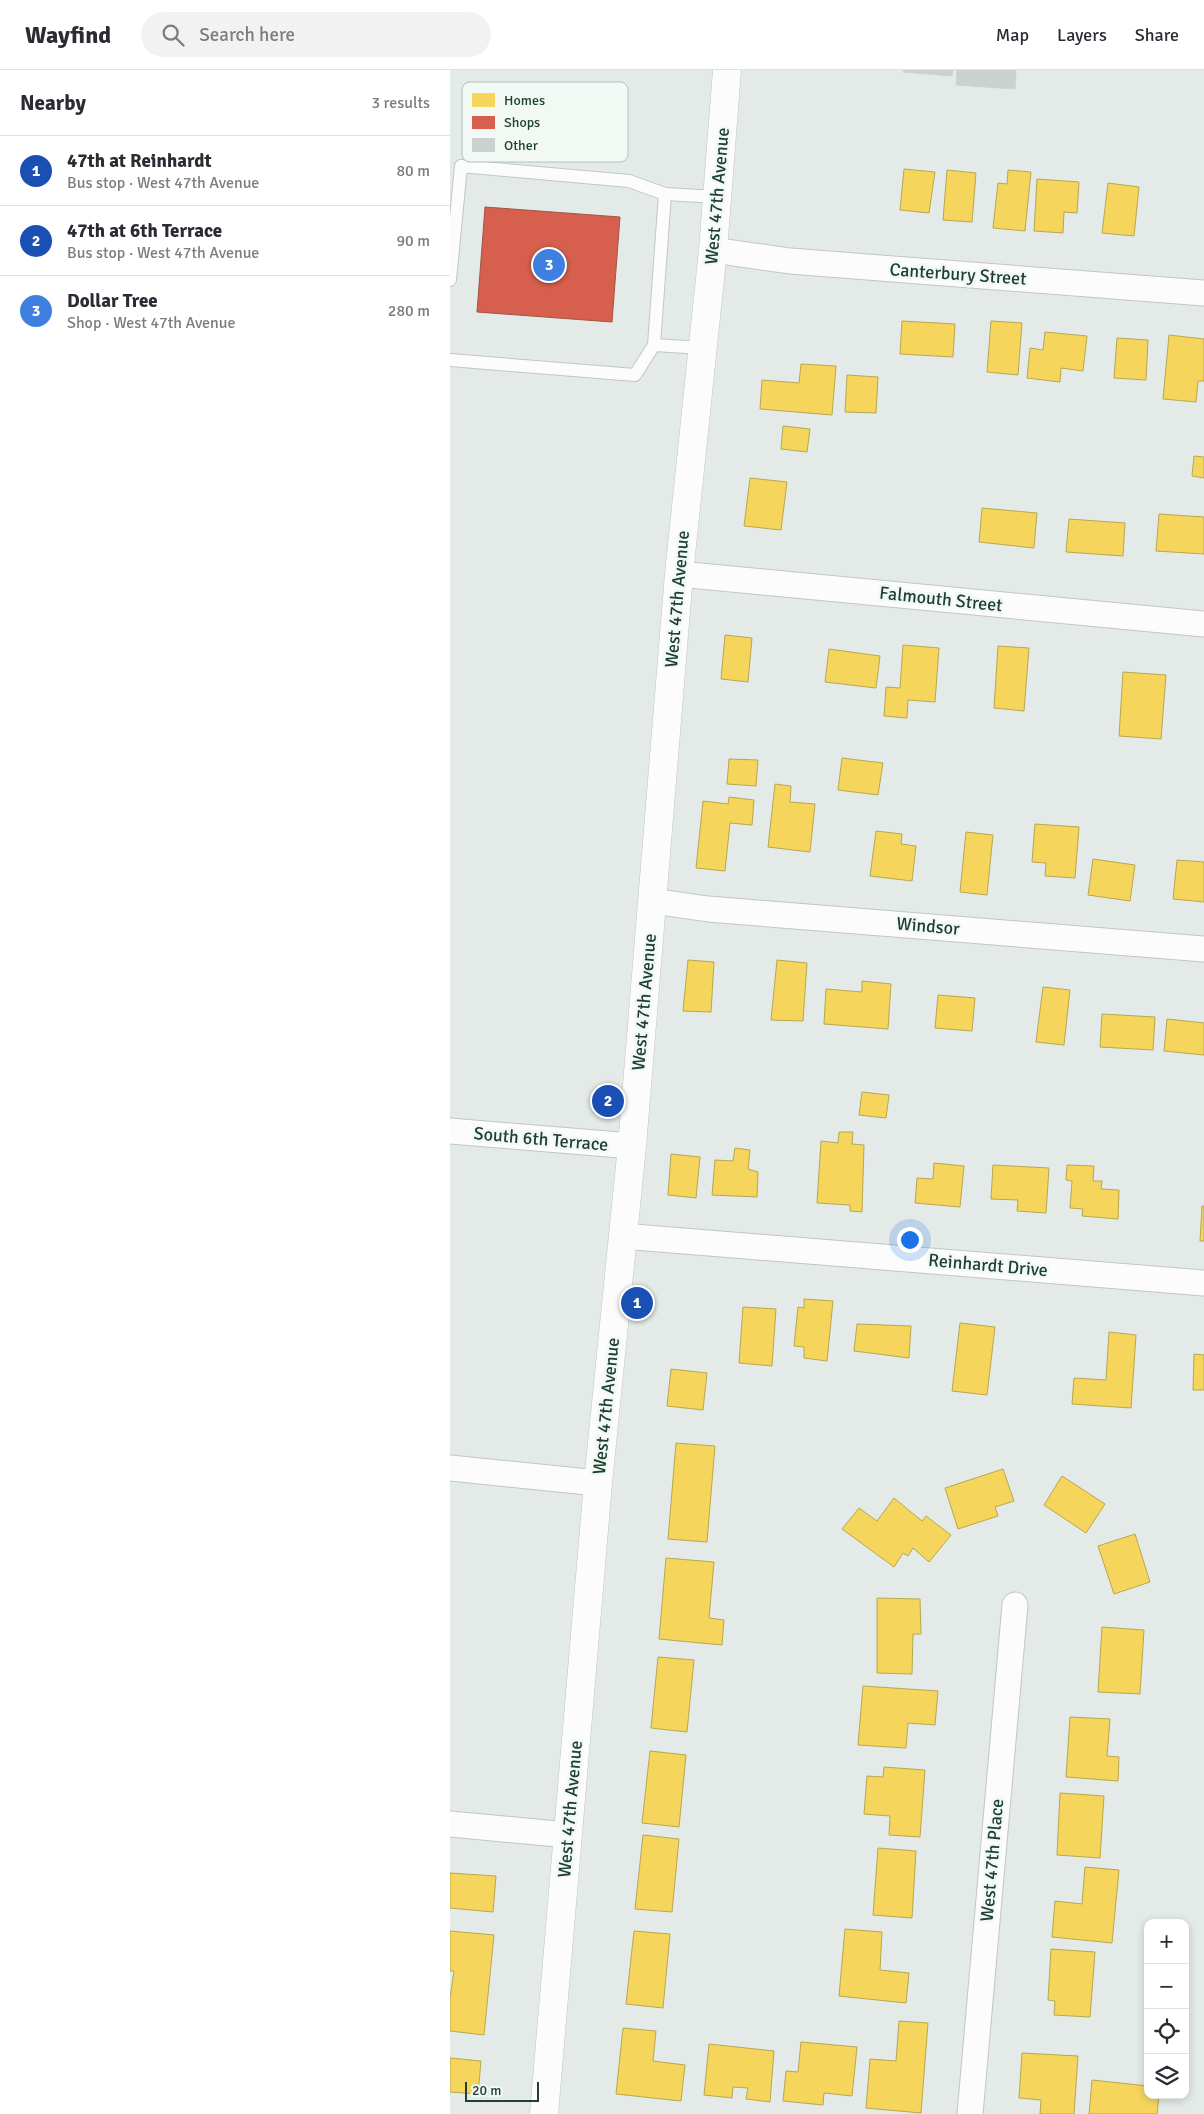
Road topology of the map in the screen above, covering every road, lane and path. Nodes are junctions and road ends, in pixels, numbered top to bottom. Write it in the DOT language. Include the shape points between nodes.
graph roads {
  1 [pos="727,70"];
  2 [pos="665,194"];
  3 [pos="717,197"];
  4 [pos="713,250"];
  5 [pos="450,280"];
  6 [pos="1204,293"];
  7 [pos="654,345"];
  8 [pos="703,348"];
  9 [pos="450,360"];
  10 [pos="679,574"];
  11 [pos="1204,624"];
  12 [pos="652,901"];
  13 [pos="1204,949"];
  14 [pos="450,1131"];
  15 [pos="632,1146"];
  16 [pos="622,1236"];
  17 [pos="1204,1283"];
  18 [pos="450,1468"];
  19 [pos="598,1483"];
  20 [pos="1014,1605"];
  21 [pos="450,1824"];
  22 [pos="568,1835"];
  23 [pos="544,2114"];
  24 [pos="970,2114"];
  1 -- 3 [label="street, West 47th Avenue"];
  2 -- 3 [label="lane"];
  2 -- 5 [label="lane" via="629,182 461,166"];
  2 -- 7 [label="lane"];
  3 -- 4 [label="street, West 47th Avenue"];
  4 -- 6 [label="street, Canterbury Street" via="790,261"];
  4 -- 8 [label="street, West 47th Avenue"];
  7 -- 8 [label="lane"];
  7 -- 9 [label="lane" via="635,375"];
  8 -- 10 [label="street, West 47th Avenue"];
  10 -- 11 [label="street, Falmouth Street"];
  10 -- 12 [label="street, West 47th Avenue"];
  12 -- 13 [label="street, Windsor" via="708,909"];
  12 -- 15 [label="street, West 47th Avenue"];
  14 -- 15 [label="street, South 6th Terrace"];
  15 -- 16 [label="street, West 47th Avenue"];
  16 -- 17 [label="street, Reinhardt Drive"];
  16 -- 19 [label="street, West 47th Avenue"];
  18 -- 19 [label="street"];
  19 -- 22 [label="street, West 47th Avenue"];
  20 -- 24 [label="street, West 47th Place"];
  21 -- 22 [label="street"];
  22 -- 23 [label="street, West 47th Avenue"];
}
